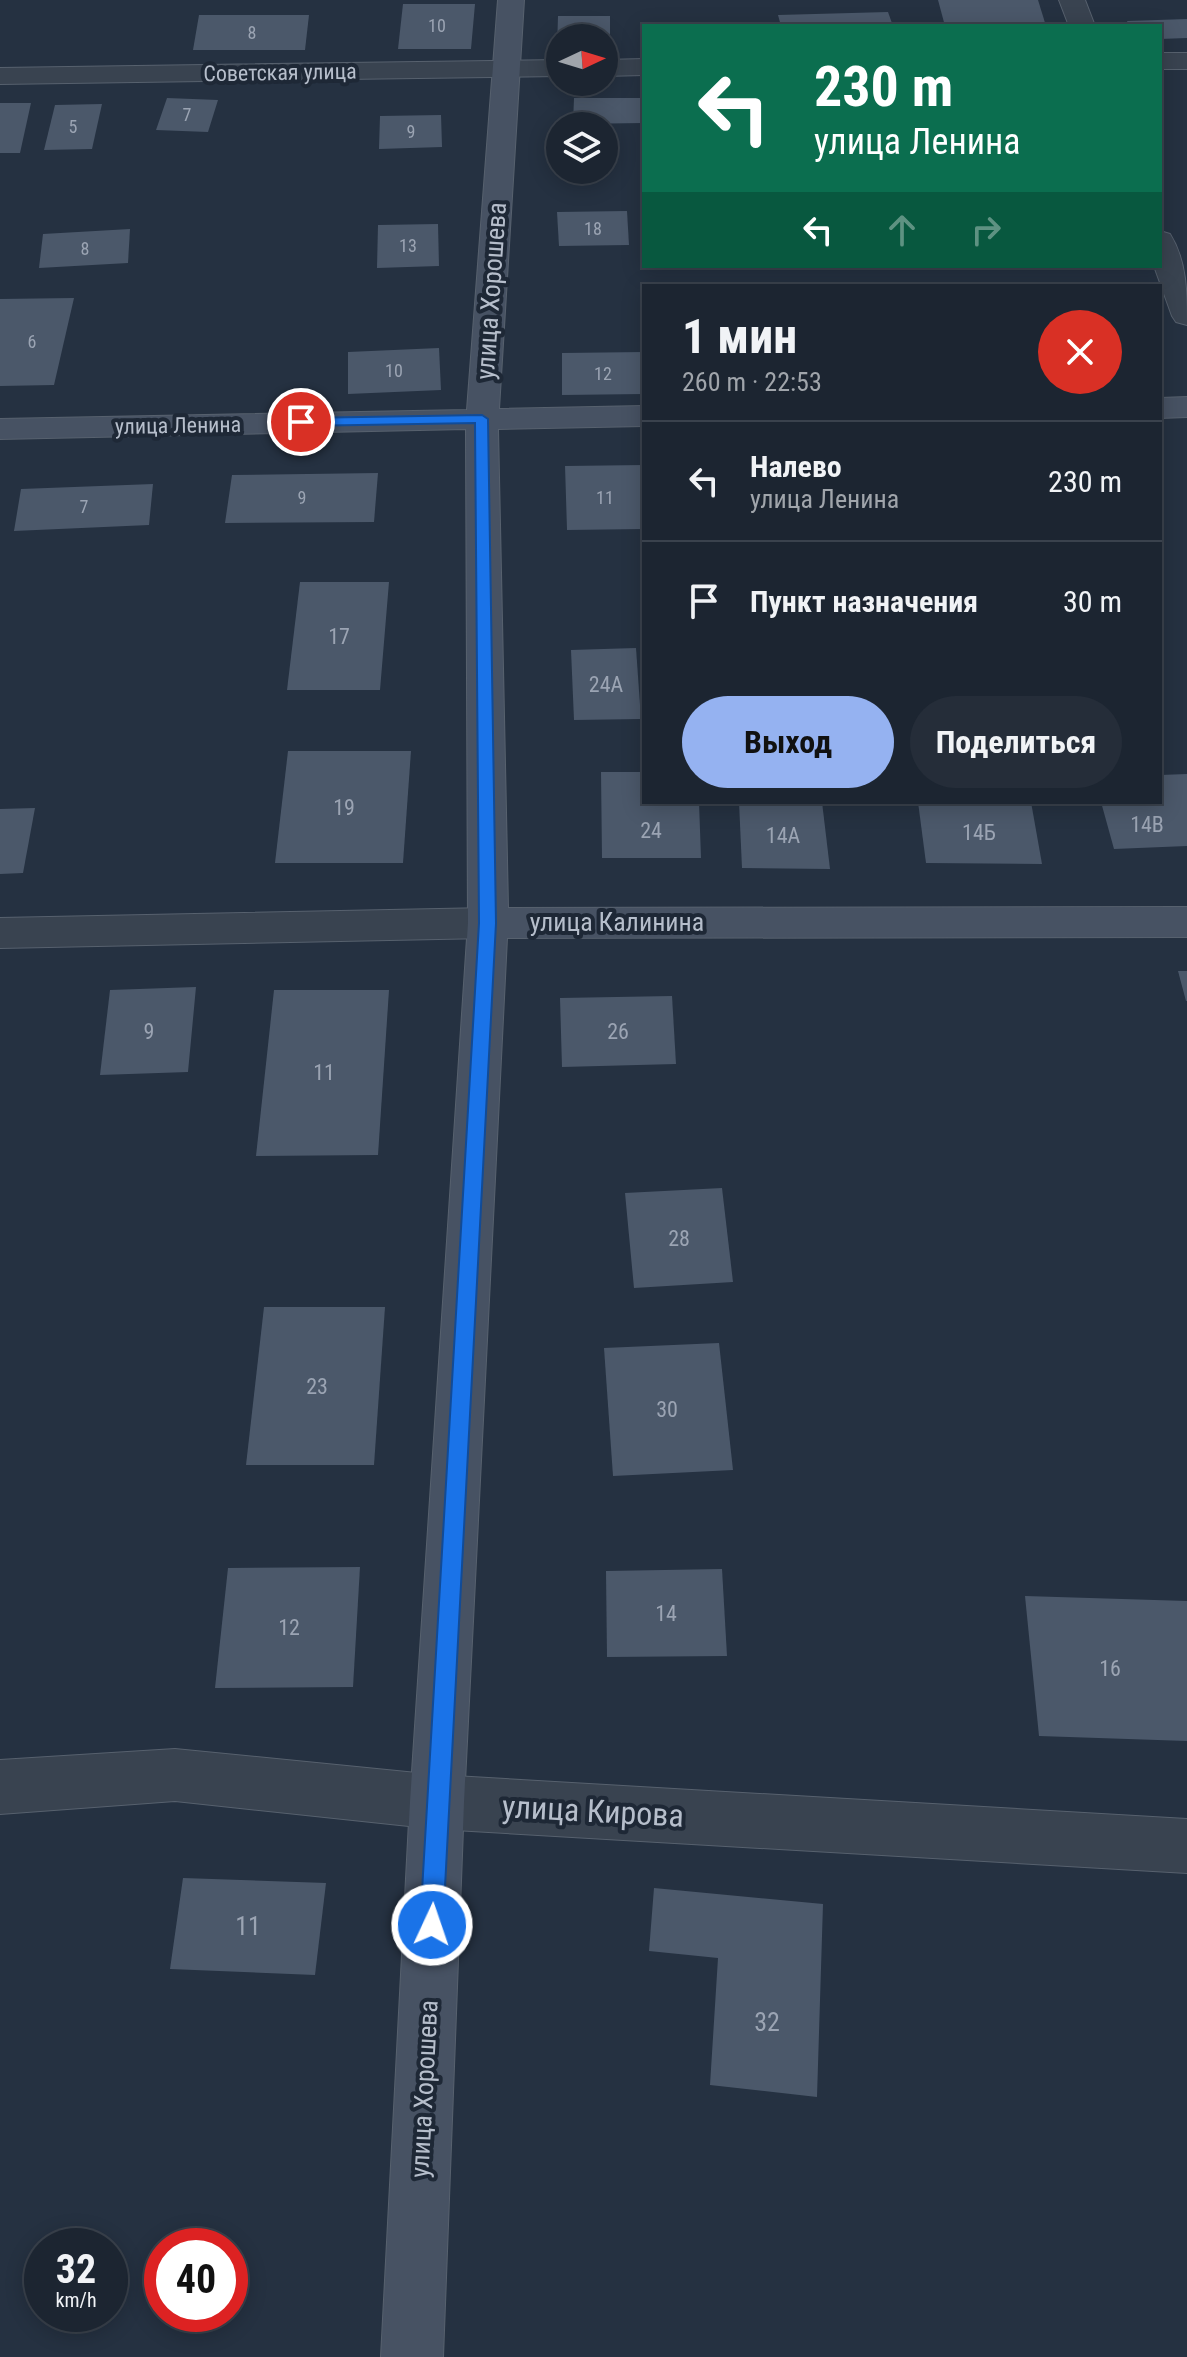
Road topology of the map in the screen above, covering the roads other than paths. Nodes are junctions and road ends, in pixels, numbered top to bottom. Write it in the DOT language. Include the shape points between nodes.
graph roads {
  1 [pos="511,0"];
  2 [pos="1072,0"];
  3 [pos="1081,24"];
  4 [pos="1162,61"];
  5 [pos="1187,61"];
  6 [pos="642,67"];
  7 [pos="546,68"];
  8 [pos="618,68"];
  9 [pos="508,69"];
  10 [pos="0,76"];
  11 [pos="1162,246"];
  12 [pos="1187,316"];
  13 [pos="1187,407"];
  14 [pos="1162,408"];
  15 [pos="642,416"];
  16 [pos="482,419"];
  17 [pos="0,429"];
  18 [pos="1187,922"];
  19 [pos="488,923"];
  20 [pos="0,933"];
  21 [pos="0,1787"];
  22 [pos="437,1802"];
  23 [pos="1187,1846"];
  24 [pos="412,2357"];
  1 -- 9 [label="street, улица Хорошева"];
  2 -- 3 [label="street"];
  4 -- 5 [label="street"];
  6 -- 8 [label="street"];
  7 -- 9 [label="street, Советская улица"];
  9 -- 10 [label="street, Советская улица"];
  9 -- 16 [label="street, улица Хорошева"];
  11 -- 12 [label="street"];
  13 -- 14 [label="street"];
  15 -- 16 [label="street, улица Ленина"];
  16 -- 17 [label="street, улица Ленина"];
  16 -- 19 [label="street, улица Хорошева"];
  18 -- 19 [label="street, улица Калинина"];
  19 -- 20 [label="street, улица Калинина"];
  19 -- 22 [label="street, улица Хорошева"];
  21 -- 22 [label="street, улица Кирова" via="175,1775"];
  22 -- 23 [label="street, улица Кирова"];
  22 -- 24 [label="street, улица Хорошева"];
}
